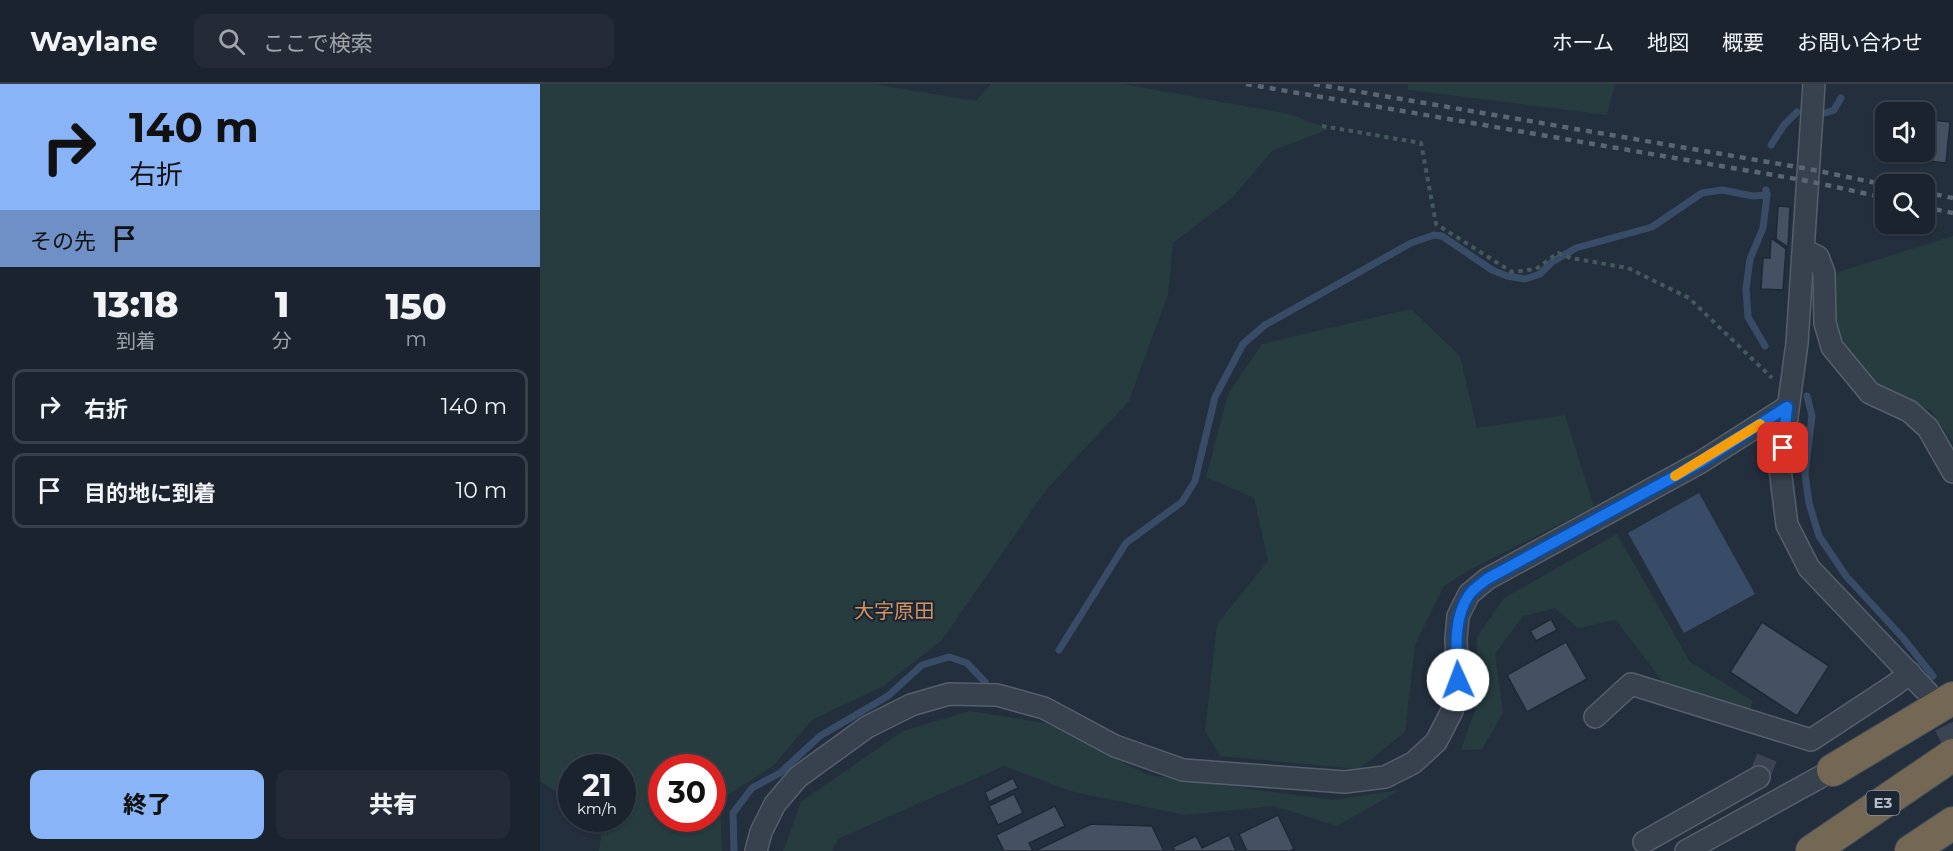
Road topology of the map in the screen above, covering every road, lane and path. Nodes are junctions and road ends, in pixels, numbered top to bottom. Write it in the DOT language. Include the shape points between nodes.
graph roads {
  1 [pos="1814,84"];
  2 [pos="1322,126"];
  3 [pos="1804,250"];
  4 [pos="1787,407"];
  5 [pos="1953,472"];
  6 [pos="1910,672"];
  7 [pos="1941,695"];
  8 [pos="1595,717"];
  9 [pos="1953,755"];
  10 [pos="1833,770"];
  11 [pos="1759,777"];
  12 [pos="1953,823"];
  13 [pos="1644,842"];
  14 [pos="756,851"];
  15 [pos="1686,851"];
  16 [pos="1812,851"];
  17 [pos="1911,851"];
  1 -- 3 [label="street"];
  2 -- 4 [label="path" via="1421,143 1436,224 1512,272 1536,269 1558,253 1628,268 1689,298 1778,383"];
  3 -- 4 [label="street" via="1797,343"];
  3 -- 5 [label="street" via="1818,257 1824,273 1825,323 1832,347 1870,393 1909,411 1928,428"];
  4 -- 6 [label="street" via="1780,469 1787,525 1809,568"];
  4 -- 14 [label="street" via="1701,462 1487,579 1469,594 1458,616 1458,680 1452,711 1436,742 1413,763 1385,777 1345,782 1183,770 1115,746 1044,708 997,695 949,694 911,705 867,727 798,777 775,804 760,832"];
  6 -- 7 [label="street"];
  6 -- 8 [label="street" via="1811,740 1774,740 1631,684"];
  7 -- 10 [label="highway"];
  9 -- 16 [label="highway, E3"];
  10 -- 15 [label="street"];
  11 -- 13 [label="street"];
  12 -- 17 [label="highway"];
}
